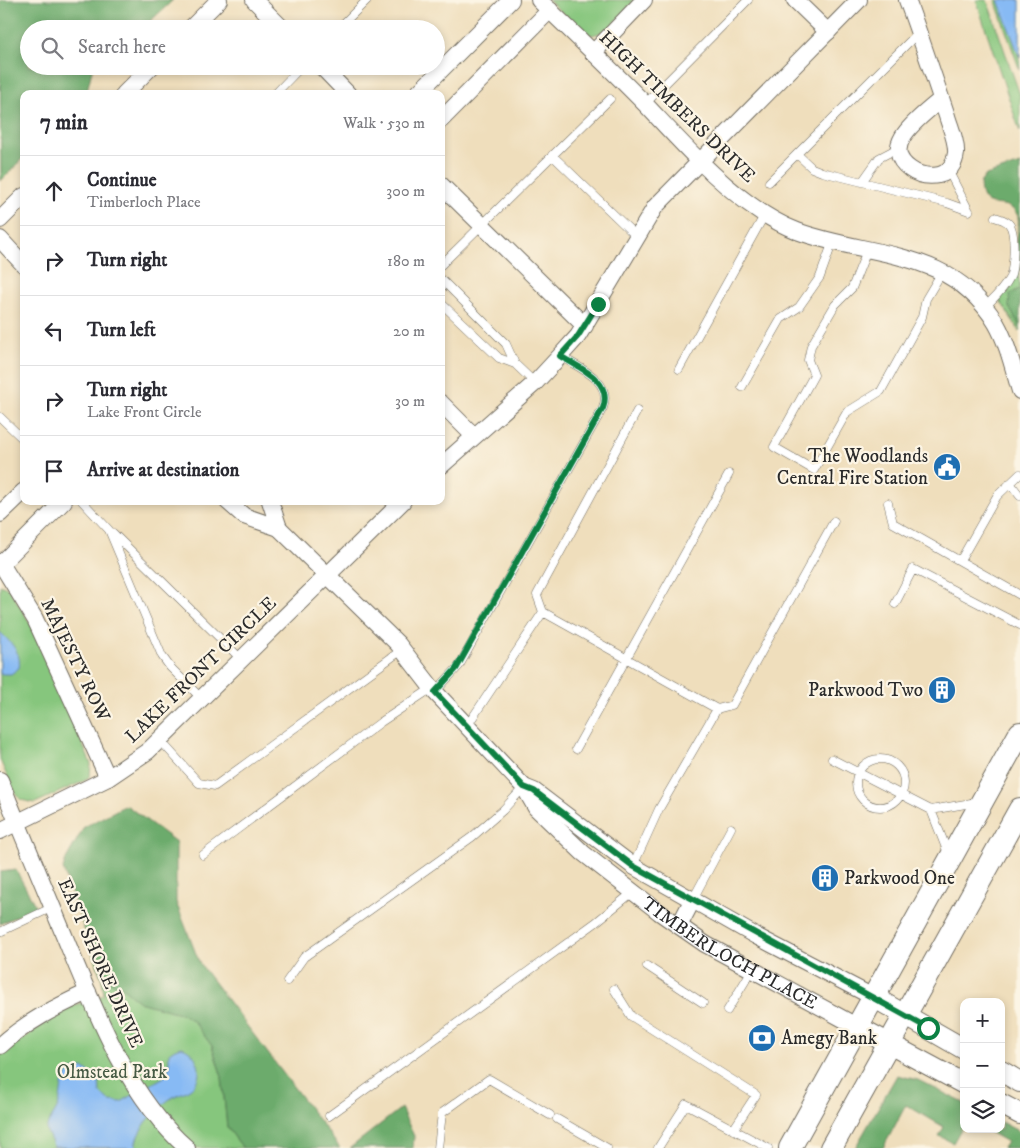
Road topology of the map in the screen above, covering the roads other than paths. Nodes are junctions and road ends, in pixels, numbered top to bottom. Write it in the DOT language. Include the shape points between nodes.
graph roads {
  1 [pos="219,0"];
  2 [pos="254,0"];
  3 [pos="366,0"];
  4 [pos="511,0"];
  5 [pos="644,0"];
  6 [pos="748,0"];
  7 [pos="795,0"];
  8 [pos="859,0"];
  9 [pos="907,0"];
  10 [pos="544,5"];
  11 [pos="199,20"];
  12 [pos="274,20"];
  13 [pos="347,20"];
  14 [pos="828,32"];
  15 [pos="919,32"];
  16 [pos="592,53"];
  17 [pos="445,66"];
  18 [pos="144,75"];
  19 [pos="293,75"];
  20 [pos="329,75"];
  21 [pos="436,75"];
  22 [pos="130,90"];
  23 [pos="279,90"];
  24 [pos="344,90"];
  25 [pos="421,90"];
  26 [pos="610,99"];
  27 [pos="941,99"];
  28 [pos="645,104"];
  29 [pos="445,116"];
  30 [pos="898,148"];
  31 [pos="797,154"];
  32 [pos="552,155"];
  33 [pos="700,161"];
  34 [pos="948,170"];
  35 [pos="769,182"];
  36 [pos="862,182"];
  37 [pos="445,190"];
  38 [pos="20,200"];
  39 [pos="764,214"];
  40 [pos="1,217"];
  41 [pos="995,217"];
  42 [pos="481,225"];
  43 [pos="636,236"];
  44 [pos="0,240"];
  45 [pos="833,241"];
  46 [pos="868,248"];
  47 [pos="20,261"];
  48 [pos="445,261"];
  49 [pos="942,272"];
  50 [pos="445,283"];
  51 [pos="445,306"];
  52 [pos="985,307"];
  53 [pos="584,326"];
  54 [pos="560,356"];
  55 [pos="515,364"];
  56 [pos="679,369"];
  57 [pos="534,383"];
  58 [pos="742,387"];
  59 [pos="1020,390"];
  60 [pos="445,407"];
  61 [pos="636,412"];
  62 [pos="0,417"];
  63 [pos="20,436"];
  64 [pos="474,436"];
  65 [pos="445,462"];
  66 [pos="729,474"];
  67 [pos="1020,474"];
  68 [pos="1010,482"];
  69 [pos="20,494"];
  70 [pos="1020,496"];
  71 [pos="888,503"];
  72 [pos="60,505"];
  73 [pos="86,505"];
  74 [pos="232,505"];
  75 [pos="271,505"];
  76 [pos="400,505"];
  77 [pos="0,514"];
  78 [pos="834,521"];
  79 [pos="279,528"];
  80 [pos="109,530"];
  81 [pos="960,560"];
  82 [pos="0,564"];
  83 [pos="326,576"];
  84 [pos="1020,595"];
  85 [pos="895,604"];
  86 [pos="543,612"];
  87 [pos="1020,625"];
  88 [pos="403,649"];
  89 [pos="626,658"];
  90 [pos="242,660"];
  91 [pos="433,690"];
  92 [pos="202,700"];
  93 [pos="717,709"];
  94 [pos="467,726"];
  95 [pos="1020,733"];
  96 [pos="160,740"];
  97 [pos="576,749"];
  98 [pos="832,759"];
  99 [pos="858,772"];
  100 [pos="108,778"];
  101 [pos="0,780"];
  102 [pos="524,787"];
  103 [pos="902,795"];
  104 [pos="982,802"];
  105 [pos="1020,809"];
  106 [pos="931,810"];
  107 [pos="18,823"];
  108 [pos="732,828"];
  109 [pos="0,832"];
  110 [pos="203,855"];
  111 [pos="951,859"];
  112 [pos="639,870"];
  113 [pos="627,887"];
  114 [pos="693,899"];
  115 [pos="53,907"];
  116 [pos="678,926"];
  117 [pos="0,932"];
  118 [pos="647,966"];
  119 [pos="752,970"];
  120 [pos="287,981"];
  121 [pos="614,989"];
  122 [pos="88,992"];
  123 [pos="875,998"];
  124 [pos="703,1003"];
  125 [pos="727,1010"];
  126 [pos="905,1015"];
  127 [pos="858,1026"];
  128 [pos="889,1043"];
  129 [pos="0,1046"];
  130 [pos="960,1047"];
  131 [pos="1005,1073"];
  132 [pos="960,1082"];
  133 [pos="1020,1082"];
  134 [pos="1005,1106"];
  135 [pos="1020,1114"];
  136 [pos="328,1116"];
  137 [pos="733,1130"];
  138 [pos="187,1148"];
  139 [pos="438,1148"];
  140 [pos="607,1148"];
  141 [pos="658,1148"];
  142 [pos="768,1148"];
  143 [pos="790,1148"];
  144 [pos="831,1148"];
  1 -- 11 [label="street"];
  2 -- 12 [label="street"];
  3 -- 13 [label="lane"];
  4 -- 17 [label="street"];
  5 -- 16 [label="street"];
  6 -- 28 [label="lane"];
  7 -- 14 [label="street"];
  8 -- 14 [label="street"];
  9 -- 15 [label="street"];
  10 -- 16 [label="street, HIGH TIMBERS DRIVE"];
  10 -- 29 [label="street"];
  14 -- 33 [label="street"];
  15 -- 27 [label="street"];
  15 -- 31 [label="lane"];
  16 -- 28 [label="street, HIGH TIMBERS DRIVE"];
  18 -- 22 [label="street"];
  19 -- 23 [label="lane"];
  20 -- 24 [label="street"];
  21 -- 25 [label="street"];
  26 -- 32 [label="lane"];
  27 -- 30 [label="street" via="906,130"];
  27 -- 34 [label="street" via="956,148"];
  28 -- 33 [label="street, HIGH TIMBERS DRIVE"];
  30 -- 34 [label="street" via="904,164 917,173 932,176 942,175"];
  30 -- 36 [label="lane" via="876,161"];
  31 -- 35 [label="lane"];
  31 -- 36 [label="lane" via="818,171"];
  32 -- 42 [label="lane"];
  32 -- 43 [label="lane"];
  33 -- 39 [label="street, HIGH TIMBERS DRIVE"];
  33 -- 43 [label="street" via="655,208"];
  34 -- 36 [label="lane" via="969,211"];
  37 -- 42 [label="street"];
  38 -- 40 [label="street"];
  39 -- 45 [label="street, HIGH TIMBERS DRIVE" via="797,231"];
  39 -- 56 [label="lane"];
  41 -- 52 [label="lane" via="1006,221 1012,229 1013,264 1003,288"];
  42 -- 48 [label="lane"];
  42 -- 53 [label="street"];
  43 -- 53 [label="street"];
  44 -- 47 [label="street"];
  45 -- 46 [label="street, HIGH TIMBERS DRIVE"];
  45 -- 58 [label="lane" via="820,277 799,307 781,319"];
  46 -- 49 [label="street, HIGH TIMBERS DRIVE" via="911,258"];
  46 -- 49 [label="lane" via="852,288 835,305 811,346 808,360 814,376 774,447 814,470 847,412 881,390 922,317 926,300"];
  49 -- 52 [label="street, HIGH TIMBERS DRIVE"];
  50 -- 55 [label="lane" via="506,344"];
  51 -- 55 [label="lane" via="499,358"];
  52 -- 59 [label="street, HIGH TIMBERS DRIVE" via="1006,344"];
  53 -- 54 [label="street"];
  54 -- 57 [label="street"];
  54 -- 91 [label="lane" via="599,381 606,394 603,408 456,669"];
  55 -- 57 [label="lane"];
  57 -- 64 [label="street"];
  60 -- 64 [label="street"];
  61 -- 86 [label="lane" via="538,595"];
  62 -- 63 [label="lane"];
  64 -- 65 [label="street"];
  66 -- 89 [label="lane"];
  67 -- 68 [label="lane"];
  68 -- 70 [label="lane"];
  68 -- 81 [label="lane" via="994,500"];
  69 -- 77 [label="street"];
  71 -- 81 [label="lane" via="892,523"];
  72 -- 82 [label="street"];
  73 -- 80 [label="lane"];
  74 -- 79 [label="street, TIMBERLOCH PLACE" via="244,516"];
  75 -- 79 [label="street, TIMBERLOCH PLACE"];
  76 -- 83 [label="street, LAKE FRONT CIRCLE"];
  78 -- 93 [label="lane" via="732,705"];
  79 -- 83 [label="street, TIMBERLOCH PLACE"];
  80 -- 90 [label="lane"];
  80 -- 92 [label="lane" via="162,656"];
  81 -- 84 [label="lane"];
  82 -- 100 [label="street, MAJESTY ROW" via="39,626"];
  83 -- 88 [label="street, TIMBERLOCH PLACE"];
  83 -- 90 [label="street, LAKE FRONT CIRCLE"];
  85 -- 87 [label="lane" via="913,569"];
  86 -- 89 [label="lane"];
  86 -- 94 [label="lane"];
  88 -- 91 [label="street, TIMBERLOCH PLACE"];
  88 -- 96 [label="lane" via="219,784 211,786 199,782"];
  89 -- 93 [label="lane"];
  89 -- 97 [label="lane"];
  90 -- 92 [label="street, LAKE FRONT CIRCLE"];
  91 -- 94 [label="street, TIMBERLOCH PLACE"];
  91 -- 110 [label="lane" via="381,722"];
  92 -- 96 [label="street, LAKE FRONT CIRCLE"];
  93 -- 112 [label="lane" via="659,809"];
  94 -- 102 [label="street, TIMBERLOCH PLACE"];
  95 -- 104 [label="main road"];
  96 -- 100 [label="street, LAKE FRONT CIRCLE"];
  98 -- 99 [label="lane"];
  99 -- 103 [label="lane"];
  99 -- 103 [label="lane" via="857,790 870,805 886,807"];
  99 -- 103 [label="lane" via="864,764 874,760 890,761 904,775"];
  100 -- 107 [label="street, LAKE FRONT CIRCLE"];
  101 -- 107 [label="street, EAST SHORE DRIVE"];
  102 -- 112 [label="street, TIMBERLOCH PLACE" via="534,791"];
  102 -- 113 [label="street, TIMBERLOCH PLACE" via="531,802 550,822"];
  102 -- 120 [label="lane" via="472,837 304,957"];
  103 -- 106 [label="lane"];
  104 -- 106 [label="lane"];
  104 -- 111 [label="main road"];
  105 -- 126 [label="main road"];
  106 -- 111 [label="lane"];
  107 -- 109 [label="street, LAKE FRONT CIRCLE"];
  107 -- 115 [label="street, EAST SHORE DRIVE"];
  108 -- 114 [label="lane"];
  111 -- 123 [label="main road"];
  112 -- 113 [label="street"];
  112 -- 114 [label="street, TIMBERLOCH PLACE"];
  113 -- 116 [label="street, TIMBERLOCH PLACE"];
  113 -- 136 [label="lane" via="595,923"];
  114 -- 116 [label="street"];
  114 -- 123 [label="street, TIMBERLOCH PLACE"];
  115 -- 117 [label="lane"];
  115 -- 122 [label="street, EAST SHORE DRIVE"];
  116 -- 119 [label="street, TIMBERLOCH PLACE"];
  118 -- 124 [label="lane"];
  119 -- 125 [label="lane"];
  119 -- 127 [label="street, TIMBERLOCH PLACE"];
  121 -- 137 [label="lane" via="632,1016 756,1095"];
  122 -- 129 [label="street" via="46,1012"];
  122 -- 138 [label="street, EAST SHORE DRIVE" via="133,1083 163,1126"];
  123 -- 126 [label="street, TIMBERLOCH PLACE"];
  123 -- 127 [label="main road"];
  126 -- 128 [label="main road"];
  126 -- 130 [label="street, TIMBERLOCH PLACE"];
  127 -- 128 [label="street, TIMBERLOCH PLACE"];
  127 -- 143 [label="main road"];
  128 -- 132 [label="street, TIMBERLOCH PLACE"];
  128 -- 144 [label="main road"];
  131 -- 133 [label="street"];
  134 -- 135 [label="street"];
  137 -- 141 [label="lane" via="686,1104"];
  137 -- 142 [label="lane"];
  139 -- 140 [label="lane" via="442,1113 489,1079"];
}
